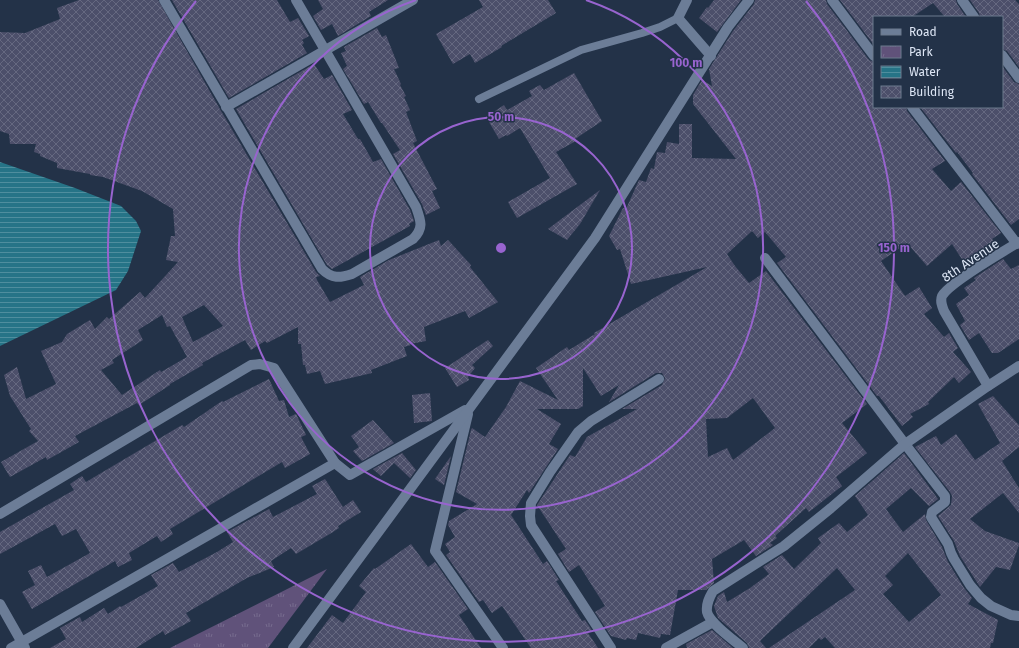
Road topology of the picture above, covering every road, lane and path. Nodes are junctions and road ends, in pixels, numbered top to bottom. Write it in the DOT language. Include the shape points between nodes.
graph roads {
  1 [pos="164,0"];
  2 [pos="296,0"];
  3 [pos="413,0"];
  4 [pos="687,0"];
  5 [pos="749,0"];
  6 [pos="832,0"];
  7 [pos="962,0"];
  8 [pos="973,16"];
  9 [pos="678,18"];
  10 [pos="325,50"];
  11 [pos="873,55"];
  12 [pos="711,56"];
  13 [pos="1003,56"];
  14 [pos="1019,78"];
  15 [pos="479,99"];
  16 [pos="226,106"];
  17 [pos="913,108"];
  18 [pos="1018,243"];
  19 [pos="765,258"];
  20 [pos="1019,366"];
  21 [pos="659,379"];
  22 [pos="988,386"];
  23 [pos="469,408"];
  24 [pos="904,444"];
  25 [pos="334,463"];
  26 [pos="0,514"];
  27 [pos="0,604"];
  28 [pos="1019,616"];
  29 [pos="713,622"];
  30 [pos="24,645"];
  31 [pos="11,648"];
  32 [pos="294,648"];
  33 [pos="503,648"];
  34 [pos="611,648"];
  35 [pos="666,648"];
  36 [pos="743,648"];
  1 -- 16 [label="street"];
  2 -- 10 [label="street"];
  3 -- 10 [label="street"];
  4 -- 9 [label="street"];
  5 -- 12 [label="street" via="728,27"];
  6 -- 11 [label="street"];
  7 -- 8 [label="street"];
  9 -- 12 [label="street"];
  9 -- 15 [label="lane" via="642,33 581,50"];
  10 -- 16 [label="street"];
  10 -- 16 [label="street" via="416,207 421,228 413,240 352,274 336,278 326,273"];
  12 -- 23 [label="street" via="595,238"];
  13 -- 14 [label="street"];
  17 -- 18 [label="street"];
  18 -- 22 [label="street, 8th Avenue" via="968,274 948,289 941,299 944,311"];
  19 -- 24 [label="street"];
  20 -- 22 [label="street"];
  21 -- 34 [label="street" via="591,421 578,432 531,503 531,525"];
  22 -- 24 [label="street"];
  23 -- 25 [label="street" via="350,475"];
  23 -- 32 [label="street"];
  23 -- 33 [label="street" via="435,551"];
  24 -- 28 [label="street" via="946,496 945,502 932,512 931,517 970,584 986,604"];
  24 -- 29 [label="street" via="784,546 713,591 707,604 708,614"];
  25 -- 26 [label="street" via="274,368 260,364 251,365"];
  25 -- 30 [label="street"];
  27 -- 30 [label="street"];
  29 -- 35 [label="street"];
  29 -- 36 [label="street"];
  30 -- 31 [label="street"];
}
